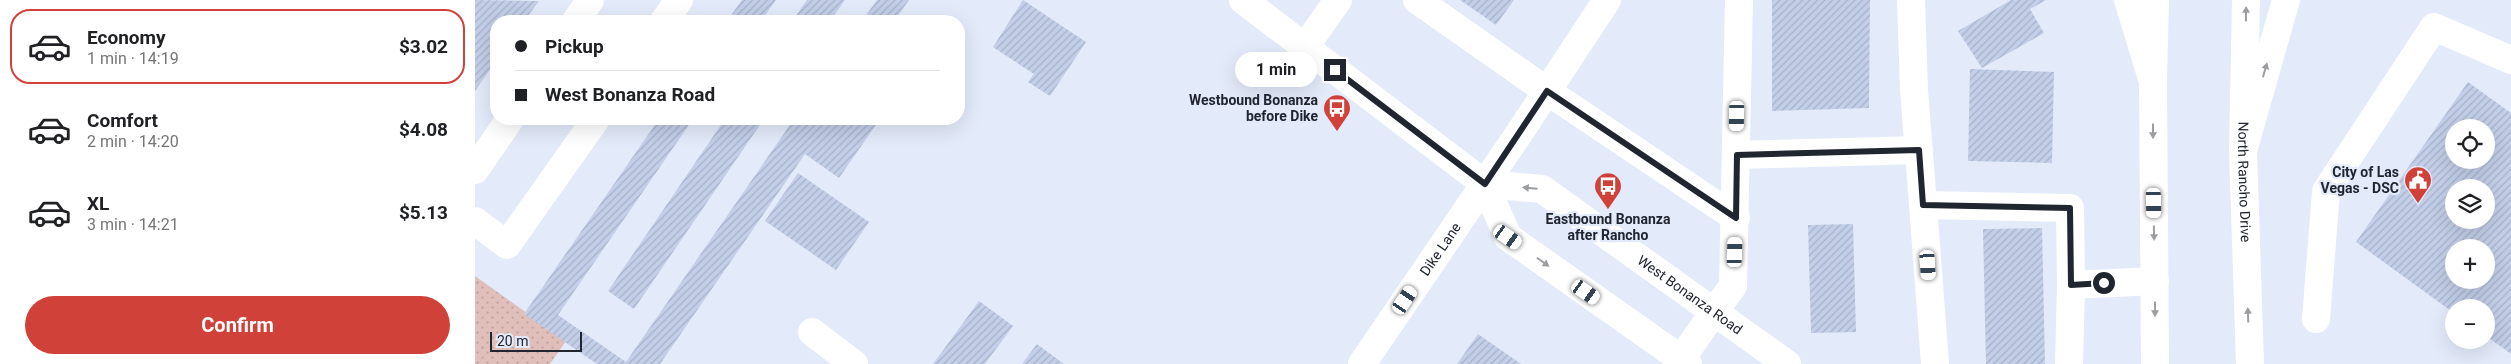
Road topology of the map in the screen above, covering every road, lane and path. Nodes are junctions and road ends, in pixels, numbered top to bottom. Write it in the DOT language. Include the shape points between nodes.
graph roads {
  1 [pos="590,0"];
  2 [pos="679,0"];
  3 [pos="1243,0"];
  4 [pos="1338,0"];
  5 [pos="1417,0"];
  6 [pos="1607,0"];
  7 [pos="1739,0"];
  8 [pos="1911,0"];
  9 [pos="2128,0"];
  10 [pos="2155,0"];
  11 [pos="2246,0"];
  12 [pos="2286,0"];
  13 [pos="580,15"];
  14 [pos="668,15"];
  15 [pos="1305,47"];
  16 [pos="2511,60"];
  17 [pos="2153,82"];
  18 [pos="1547,91"];
  19 [pos="505,125"];
  20 [pos="592,125"];
  21 [pos="1919,150"];
  22 [pos="2243,151"];
  23 [pos="1737,155"];
  24 [pos="475,170"];
  25 [pos="1485,184"];
  26 [pos="1923,205"];
  27 [pos="1736,218"];
  28 [pos="475,222"];
  29 [pos="2155,281"];
  30 [pos="2071,285"];
  31 [pos="1714,312"];
  32 [pos="2316,319"];
  33 [pos="812,332"];
  34 [pos="2155,351"];
  35 [pos="1684,362"];
  36 [pos="854,364"];
  37 [pos="1362,364"];
  38 [pos="1787,364"];
  39 [pos="1935,364"];
  40 [pos="2069,364"];
  41 [pos="2147,364"];
  42 [pos="2250,364"];
  1 -- 13 [label="main road"];
  2 -- 14 [label="main road"];
  3 -- 15 [label="main road"];
  4 -- 15 [label="main road"];
  5 -- 18 [label="main road"];
  6 -- 18 [label="main road, Dike Lane"];
  7 -- 23 [label="main road"];
  8 -- 21 [label="main road"];
  9 -- 17 [label="main road"];
  10 -- 17 [label="main road"];
  22 -- 11 [label="main road, North Rancho Drive, one-way"];
  22 -- 12 [label="main road, one-way"];
  15 -- 25 [label="main road"];
  16 -- 32 [label="main road" via="2434,27 2326,191"];
  17 -- 29 [label="main road, one-way"];
  18 -- 25 [label="main road, Dike Lane"];
  18 -- 27 [label="main road"];
  19 -- 24 [label="main road"];
  20 -- 28 [label="main road" via="507,245"];
  21 -- 23 [label="main road"];
  21 -- 26 [label="main road"];
  42 -- 22 [label="main road, North Rancho Drive, one-way"];
  23 -- 27 [label="main road"];
  31 -- 25 [label="main road, West Bonanza Road, one-way" via="1542,188"];
  25 -- 35 [label="main road, one-way" via="1508,237"];
  25 -- 37 [label="main road, Dike Lane"];
  26 -- 30 [label="main road" via="2070,208"];
  26 -- 39 [label="main road"];
  27 -- 31 [label="main road" via="1733,286"];
  29 -- 30 [label="main road"];
  29 -- 34 [label="main road, one-way"];
  30 -- 40 [label="main road"];
  31 -- 35 [label="main road"];
  31 -- 38 [label="main road, West Bonanza Road"];
  33 -- 36 [label="main road"];
  34 -- 41 [label="main road"];
}
